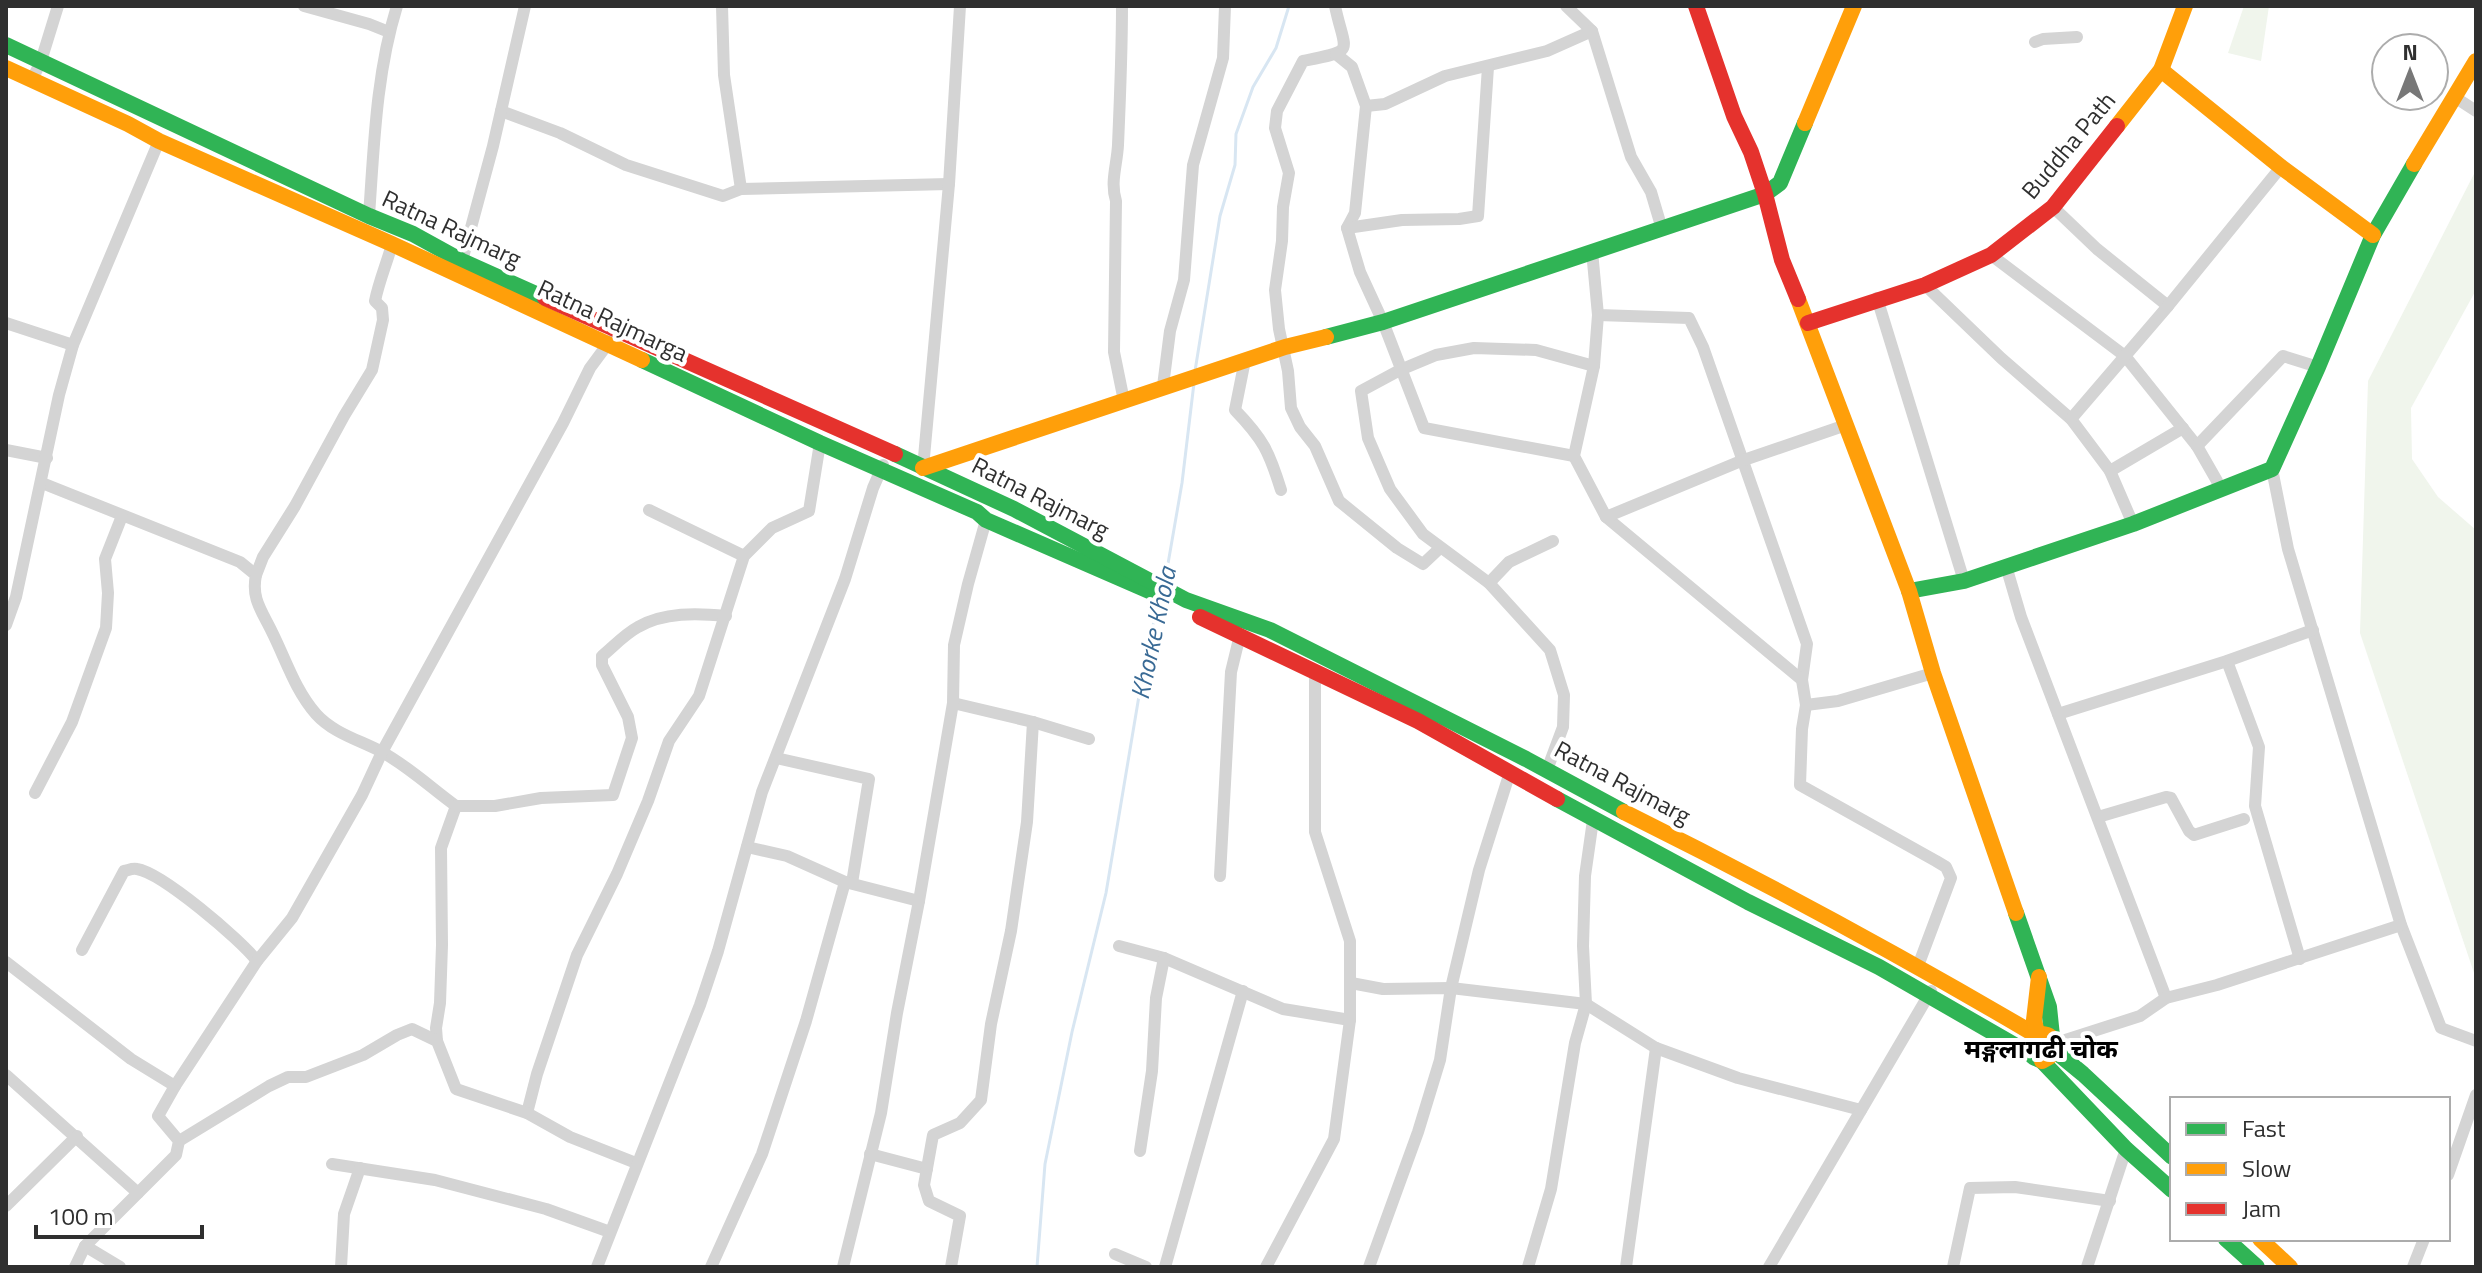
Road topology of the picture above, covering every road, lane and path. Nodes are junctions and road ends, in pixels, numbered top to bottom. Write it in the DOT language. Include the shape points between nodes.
graph roads {
  1 [pos="58,6"];
  2 [pos="304,6"];
  3 [pos="397,6"];
  4 [pos="525,6"];
  5 [pos="722,6"];
  6 [pos="960,6"];
  7 [pos="1122,6"];
  8 [pos="1225,6"];
  9 [pos="1335,6"];
  10 [pos="1566,6"];
  11 [pos="1696,6"];
  12 [pos="1854,6"];
  13 [pos="2185,6"];
  14 [pos="1592,31"];
  15 [pos="389,32"];
  16 [pos="2077,37"];
  17 [pos="2035,42"];
  18 [pos="6,45"];
  19 [pos="1336,54"];
  20 [pos="41,61"];
  21 [pos="2476,61"];
  22 [pos="1488,67"];
  23 [pos="6,68"];
  24 [pos="2161,70"];
  25 [pos="32,80"];
  26 [pos="2453,96"];
  27 [pos="1366,106"];
  28 [pos="501,111"];
  29 [pos="2476,111"];
  30 [pos="159,141"];
  31 [pos="2281,167"];
  32 [pos="949,184"];
  33 [pos="741,189"];
  34 [pos="1765,194"];
  35 [pos="2053,207"];
  36 [pos="369,216"];
  37 [pos="1347,228"];
  38 [pos="1662,229"];
  39 [pos="413,234"];
  40 [pos="2373,235"];
  41 [pos="400,247"];
  42 [pos="1592,251"];
  43 [pos="1991,255"];
  44 [pos="462,261"];
  45 [pos="1925,285"];
  46 [pos="1877,298"];
  47 [pos="2168,306"];
  48 [pos="1598,315"];
  49 [pos="1383,322"];
  50 [pos="6,323"];
  51 [pos="1808,323"];
  52 [pos="612,337"];
  53 [pos="73,345"];
  54 [pos="1285,347"];
  55 [pos="2125,356"];
  56 [pos="1245,360"];
  57 [pos="1594,366"];
  58 [pos="2318,367"];
  59 [pos="1400,370"];
  60 [pos="1163,386"];
  61 [pos="1124,401"];
  62 [pos="2071,419"];
  63 [pos="1846,425"];
  64 [pos="2183,428"];
  65 [pos="820,443"];
  66 [pos="2197,446"];
  67 [pos="6,450"];
  68 [pos="889,451"];
  69 [pos="1574,456"];
  70 [pos="47,458"];
  71 [pos="1741,461"];
  72 [pos="923,468"];
  73 [pos="882,469"];
  74 [pos="2272,469"];
  75 [pos="2110,471"];
  76 [pos="954,480"];
  77 [pos="42,483"];
  78 [pos="1281,490"];
  79 [pos="2219,490"];
  80 [pos="947,499"];
  81 [pos="649,510"];
  82 [pos="122,516"];
  83 [pos="1606,517"];
  84 [pos="986,520"];
  85 [pos="2133,524"];
  86 [pos="1553,541"];
  87 [pos="1440,548"];
  88 [pos="744,556"];
  89 [pos="2006,566"];
  90 [pos="256,575"];
  91 [pos="1964,581"];
  92 [pos="1489,583"];
  93 [pos="1156,588"];
  94 [pos="1909,591"];
  95 [pos="1188,606"];
  96 [pos="726,616"];
  97 [pos="6,626"];
  98 [pos="2313,630"];
  99 [pos="1240,635"];
  100 [pos="2227,661"];
  101 [pos="1315,670"];
  102 [pos="1933,673"];
  103 [pos="1802,680"];
  104 [pos="953,703"];
  105 [pos="1806,705"];
  106 [pos="2058,714"];
  107 [pos="1033,722"];
  108 [pos="1089,739"];
  109 [pos="382,752"];
  110 [pos="776,758"];
  111 [pos="1547,770"];
  112 [pos="1510,772"];
  113 [pos="35,793"];
  114 [pos="456,806"];
  115 [pos="2098,817"];
  116 [pos="2244,819"];
  117 [pos="1593,820"];
  118 [pos="747,847"];
  119 [pos="1220,876"];
  120 [pos="848,882"];
  121 [pos="919,901"];
  122 [pos="2401,925"];
  123 [pos="1119,946"];
  124 [pos="82,950"];
  125 [pos="1164,958"];
  126 [pos="2300,959"];
  127 [pos="257,961"];
  128 [pos="6,962"];
  129 [pos="1918,966"];
  130 [pos="1939,978"];
  131 [pos="1351,983"];
  132 [pos="1451,988"];
  133 [pos="1243,991"];
  134 [pos="1928,997"];
  135 [pos="2166,998"];
  136 [pos="1586,1004"];
  137 [pos="1350,1020"];
  138 [pos="437,1041"];
  139 [pos="2476,1041"];
  140 [pos="2044,1045"];
  141 [pos="1656,1048"];
  142 [pos="6,1075"];
  143 [pos="175,1086"];
  144 [pos="2476,1095"];
  145 [pos="1861,1110"];
  146 [pos="527,1113"];
  147 [pos="77,1136"];
  148 [pos="179,1141"];
  149 [pos="2126,1149"];
  150 [pos="1140,1151"];
  151 [pos="870,1154"];
  152 [pos="2170,1155"];
  153 [pos="636,1163"];
  154 [pos="332,1164"];
  155 [pos="360,1168"];
  156 [pos="927,1169"];
  157 [pos="2450,1169"];
  158 [pos="2170,1188"];
  159 [pos="138,1193"];
  160 [pos="2110,1201"];
  161 [pos="6,1206"];
  162 [pos="610,1232"];
  163 [pos="2228,1241"];
  164 [pos="2262,1241"];
  165 [pos="2423,1241"];
  166 [pos="85,1246"];
  167 [pos="1115,1254"];
  168 [pos="75,1267"];
  169 [pos="120,1267"];
  170 [pos="341,1267"];
  171 [pos="597,1267"];
  172 [pos="711,1267"];
  173 [pos="843,1267"];
  174 [pos="951,1267"];
  175 [pos="1146,1267"];
  176 [pos="1165,1267"];
  177 [pos="1266,1267"];
  178 [pos="1369,1267"];
  179 [pos="1528,1267"];
  180 [pos="1626,1267"];
  181 [pos="1769,1267"];
  182 [pos="1953,1267"];
  183 [pos="2087,1267"];
  184 [pos="2257,1267"];
  185 [pos="2290,1267"];
  186 [pos="2413,1267"];
  1 -- 20 [label="street"];
  2 -- 15 [label="street"];
  3 -- 15 [label="street"];
  4 -- 28 [label="street"];
  5 -- 33 [label="street" via="724,75"];
  6 -- 32 [label="street"];
  7 -- 61 [label="street" via="1112,188 1114,352"];
  8 -- 60 [label="street" via="1223,58 1193,165 1184,280"];
  9 -- 19 [label="street" via="1346,41"];
  10 -- 14 [label="street"];
  11 -- 34 [label="main road"];
  12 -- 34 [label="main road" via="1780,183"];
  13 -- 24 [label="main road, Buddha Path"];
  14 -- 22 [label="street" via="1547,51"];
  14 -- 38 [label="street" via="1631,157 1651,192"];
  15 -- 36 [label="street"];
  16 -- 17 [label="street"];
  18 -- 20 [label="main road, Ratna Rajmarg"];
  19 -- 27 [label="street" via="1352,67"];
  19 -- 54 [label="street" via="1303,61 1277,111 1275,128 1289,173 1275,290"];
  20 -- 25 [label="street"];
  20 -- 36 [label="main road, Ratna Rajmarg"];
  21 -- 26 [label="main road"];
  22 -- 27 [label="street" via="1445,76 1385,104"];
  22 -- 37 [label="street" via="1478,216"];
  23 -- 25 [label="main road, Ratna Rajmarga"];
  24 -- 31 [label="main road"];
  24 -- 35 [label="main road, Buddha Path"];
  25 -- 30 [label="main road, Ratna Rajmarga"];
  26 -- 29 [label="street"];
  26 -- 40 [label="main road"];
  27 -- 37 [label="street" via="1355,213"];
  28 -- 33 [label="street" via="626,165 723,196"];
  28 -- 44 [label="street"];
  30 -- 41 [label="main road, Ratna Rajmarga"];
  30 -- 53 [label="street"];
  31 -- 40 [label="main road"];
  31 -- 47 [label="street"];
  32 -- 33 [label="street"];
  32 -- 72 [label="street"];
  34 -- 38 [label="main road"];
  34 -- 51 [label="main road" via="1782,260"];
  35 -- 43 [label="main road, Buddha Path"];
  35 -- 47 [label="street"];
  36 -- 39 [label="main road, Ratna Rajmarg"];
  37 -- 49 [label="street"];
  38 -- 42 [label="main road"];
  39 -- 41 [label="main road"];
  39 -- 44 [label="main road, Ratna Rajmarg"];
  40 -- 58 [label="main road"];
  41 -- 52 [label="main road, Ratna Rajmarga"];
  41 -- 90 [label="street" via="380,277 375,301 383,320 372,370"];
  42 -- 48 [label="street"];
  42 -- 49 [label="main road"];
  43 -- 45 [label="main road, Buddha Path"];
  43 -- 55 [label="street"];
  44 -- 52 [label="main road, Ratna Rajmarg"];
  45 -- 46 [label="main road, Buddha Path"];
  45 -- 62 [label="street"];
  46 -- 51 [label="main road, Buddha Path"];
  46 -- 91 [label="street"];
  47 -- 55 [label="street"];
  48 -- 57 [label="street"];
  48 -- 71 [label="street" via="1689,318"];
  49 -- 54 [label="main road"];
  49 -- 59 [label="street"];
  50 -- 53 [label="street"];
  51 -- 63 [label="main road"];
  52 -- 65 [label="main road, Ratna Rajmarga"];
  52 -- 68 [label="main road, Ratna Rajmarg"];
  52 -- 109 [label="street" via="590,368"];
  53 -- 70 [label="street"];
  54 -- 56 [label="main road"];
  54 -- 87 [label="street" via="1291,408 1339,501 1423,564"];
  55 -- 62 [label="street"];
  55 -- 64 [label="street"];
  56 -- 60 [label="main road"];
  56 -- 78 [label="street" via="1235,410 1260,436"];
  57 -- 59 [label="street" via="1536,350 1474,348 1436,355"];
  57 -- 69 [label="street"];
  58 -- 66 [label="street" via="2283,356"];
  58 -- 74 [label="main road"];
  59 -- 69 [label="street" via="1424,428"];
  59 -- 87 [label="street" via="1361,391 1368,438 1390,489"];
  60 -- 61 [label="main road"];
  61 -- 72 [label="main road"];
  62 -- 75 [label="street"];
  63 -- 71 [label="street"];
  63 -- 94 [label="main road"];
  64 -- 66 [label="street"];
  64 -- 75 [label="street"];
  65 -- 73 [label="main road, Ratna Rajmarga"];
  65 -- 88 [label="street" via="809,511 772,528"];
  66 -- 79 [label="street"];
  67 -- 70 [label="street"];
  68 -- 72 [label="main road, Ratna Rajmarg"];
  68 -- 73 [label="street"];
  69 -- 83 [label="street"];
  70 -- 77 [label="street"];
  71 -- 83 [label="street"];
  71 -- 103 [label="street" via="1807,644"];
  72 -- 76 [label="main road, Ratna Rajmarg"];
  73 -- 80 [label="main road, Ratna Rajmarga"];
  73 -- 110 [label="street"];
  74 -- 79 [label="main road"];
  74 -- 98 [label="street" via="2288,549"];
  75 -- 85 [label="street"];
  76 -- 80 [label="main road"];
  76 -- 93 [label="main road, Ratna Rajmarg"];
  77 -- 82 [label="street"];
  77 -- 97 [label="street"];
  79 -- 85 [label="main road"];
  80 -- 84 [label="main road, Ratna Rajmarga"];
  81 -- 88 [label="street"];
  82 -- 90 [label="street" via="240,562"];
  82 -- 113 [label="street" via="105,559 106,628 72,722"];
  83 -- 103 [label="street"];
  84 -- 93 [label="main road, Ratna Rajmarga"];
  84 -- 104 [label="street" via="954,645"];
  85 -- 89 [label="main road"];
  86 -- 92 [label="street" via="1509,562"];
  87 -- 92 [label="street"];
  88 -- 96 [label="street"];
  89 -- 91 [label="main road"];
  89 -- 106 [label="street"];
  90 -- 109 [label="street" via="257,605 294,684 330,726"];
  91 -- 94 [label="main road"];
  92 -- 111 [label="street" via="1550,650 1564,695 1563,727"];
  93 -- 95 [label="main road, Ratna Rajmarg"];
  94 -- 102 [label="main road"];
  95 -- 99 [label="main road, Ratna Rajmarg"];
  95 -- 111 [label="main road, Ratna Rajmarg" via="1270,630"];
  96 -- 114 [label="street" via="663,616 636,628 602,656 632,738 613,795"];
  96 -- 146 [label="street" via="699,696 669,741 617,874 577,955"];
  98 -- 100 [label="street"];
  98 -- 122 [label="street"];
  99 -- 101 [label="main road, Ratna Rajmarg"];
  99 -- 119 [label="street" via="1231,672"];
  100 -- 106 [label="street"];
  100 -- 126 [label="street" via="2259,747 2255,806"];
  101 -- 112 [label="main road, Ratna Rajmarg"];
  101 -- 131 [label="street" via="1315,832 1350,941"];
  102 -- 105 [label="street"];
  102 -- 140 [label="main road" via="2039,976 2034,1020"];
  103 -- 105 [label="street"];
  104 -- 107 [label="street"];
  104 -- 121 [label="street"];
  105 -- 129 [label="street" via="1800,785 1946,867 1951,878"];
  106 -- 115 [label="street"];
  107 -- 108 [label="street"];
  107 -- 156 [label="street" via="1027,822 981,1100 960,1123 933,1135"];
  109 -- 114 [label="street"];
  109 -- 127 [label="street" via="292,918"];
  110 -- 118 [label="street"];
  110 -- 120 [label="street" via="869,779"];
  111 -- 129 [label="main road, Ratna Rajmarg"];
  112 -- 117 [label="main road, Ratna Rajmarg"];
  112 -- 132 [label="street" via="1479,870"];
  114 -- 138 [label="street" via="441,848"];
  115 -- 116 [label="street" via="2166,797 2194,835"];
  115 -- 135 [label="street"];
  117 -- 134 [label="main road, Ratna Rajmarg"];
  117 -- 136 [label="street" via="1585,876"];
  118 -- 120 [label="street" via="787,856"];
  118 -- 153 [label="street" via="700,1005"];
  120 -- 121 [label="street"];
  120 -- 172 [label="street" via="762,1154"];
  121 -- 151 [label="street"];
  122 -- 126 [label="street"];
  122 -- 139 [label="street" via="2441,1028"];
  123 -- 125 [label="street"];
  124 -- 127 [label="street" via="124,871 139,869 188,899"];
  125 -- 133 [label="street"];
  125 -- 150 [label="street"];
  126 -- 135 [label="street"];
  127 -- 143 [label="street"];
  128 -- 143 [label="street" via="131,1059"];
  129 -- 130 [label="main road, Ratna Rajmarg"];
  130 -- 134 [label="street"];
  130 -- 140 [label="main road, Ratna Rajmarg"];
  131 -- 132 [label="street" via="1383,989"];
  131 -- 137 [label="street"];
  132 -- 136 [label="street"];
  132 -- 178 [label="street" via="1440,1060"];
  133 -- 137 [label="street" via="1283,1009"];
  133 -- 176 [label="street"];
  134 -- 140 [label="main road, Ratna Rajmarg"];
  134 -- 145 [label="street"];
  135 -- 140 [label="street" via="2140,1016"];
  136 -- 141 [label="street"];
  136 -- 179 [label="street" via="1551,1189"];
  137 -- 177 [label="street" via="1334,1139"];
  138 -- 146 [label="street" via="456,1089"];
  138 -- 148 [label="street" via="412,1029 363,1055 306,1077 288,1077"];
  140 -- 149 [label="main road, Ratna Rajmarg"];
  140 -- 152 [label="main road, Ratna Rajmarg"];
  141 -- 145 [label="street" via="1738,1078"];
  141 -- 180 [label="street"];
  142 -- 147 [label="street"];
  143 -- 148 [label="street" via="158,1116"];
  144 -- 157 [label="street"];
  145 -- 181 [label="street"];
  146 -- 153 [label="street"];
  147 -- 159 [label="street"];
  147 -- 161 [label="street"];
  148 -- 159 [label="street" via="176,1155"];
  149 -- 158 [label="main road, Ratna Rajmarg"];
  149 -- 160 [label="street"];
  151 -- 156 [label="street"];
  151 -- 173 [label="street"];
  153 -- 162 [label="street"];
  154 -- 155 [label="street"];
  155 -- 162 [label="street" via="435,1180"];
  155 -- 170 [label="street" via="344,1214"];
  156 -- 174 [label="street" via="929,1201 960,1216"];
  159 -- 166 [label="street"];
  160 -- 182 [label="street" via="2015,1187 1970,1188"];
  160 -- 183 [label="street"];
  162 -- 171 [label="street"];
  163 -- 184 [label="main road"];
  164 -- 185 [label="main road"];
  165 -- 186 [label="street"];
  166 -- 168 [label="street"];
  166 -- 169 [label="street"];
  167 -- 175 [label="street"];
}
